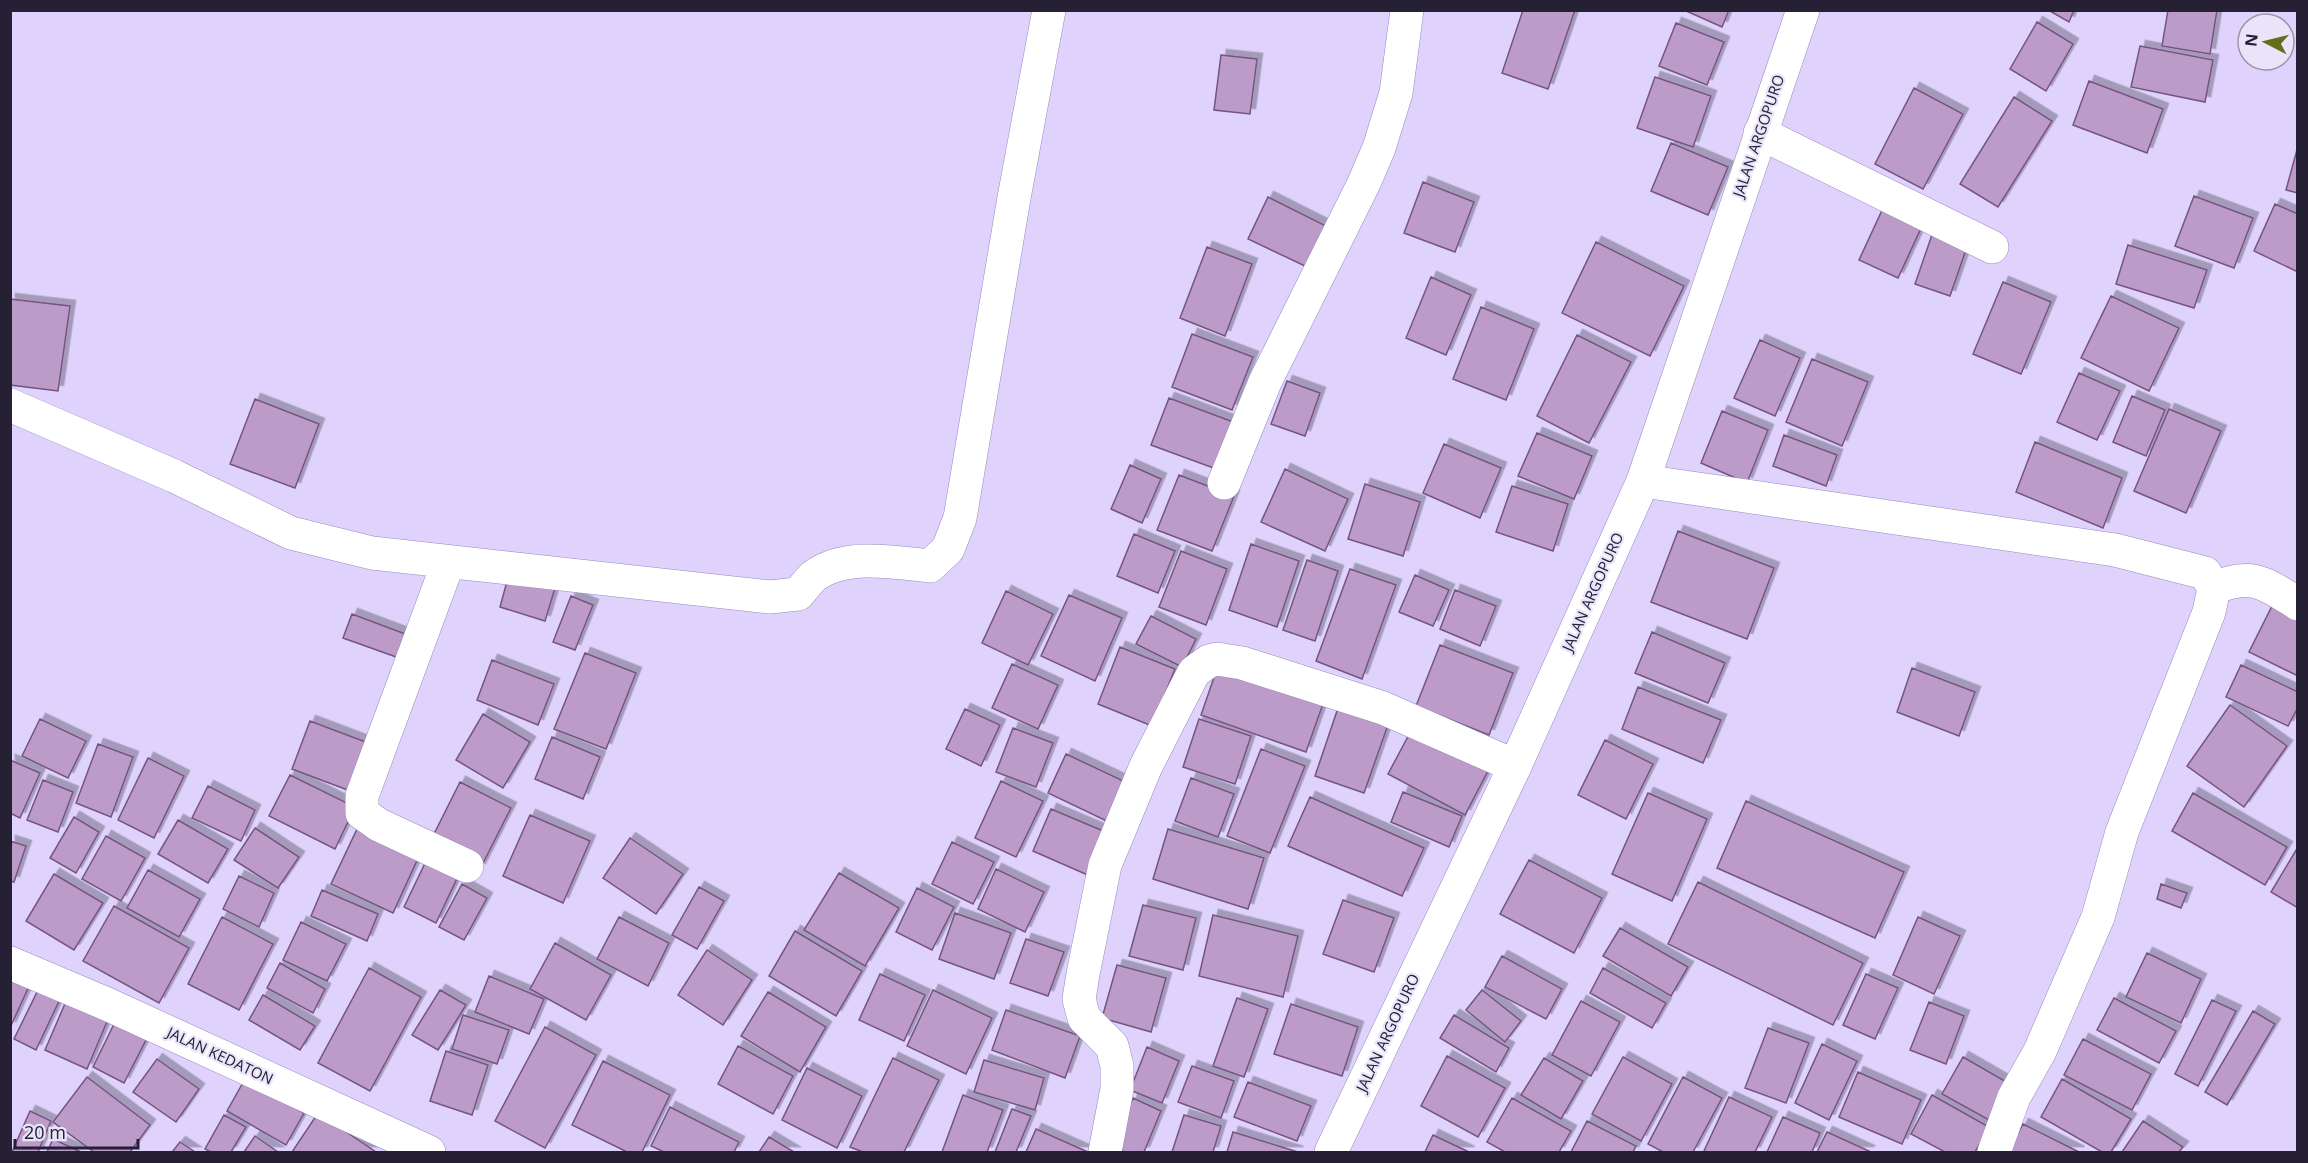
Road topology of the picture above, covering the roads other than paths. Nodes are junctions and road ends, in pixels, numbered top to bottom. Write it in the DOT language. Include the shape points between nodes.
graph roads {
  1 [pos="1050,10"];
  2 [pos="1407,10"];
  3 [pos="1803,10"];
  4 [pos="1760,132"];
  5 [pos="1992,247"];
  6 [pos="10,405"];
  7 [pos="1643,481"];
  8 [pos="1224,483"];
  9 [pos="448,563"];
  10 [pos="2214,588"];
  11 [pos="2298,604"];
  12 [pos="1515,766"];
  13 [pos="466,866"];
  14 [pos="10,963"];
  15 [pos="429,1152"];
  16 [pos="1105,1152"];
  17 [pos="1331,1152"];
  18 [pos="1994,1152"];
  1 -- 9 [label="street" via="960,518 948,549 930,566 843,563 814,576 798,594 770,597"];
  2 -- 8 [label="street" via="1396,93 1379,148 1265,382"];
  3 -- 4 [label="street, JALAN ARGOPURO"];
  4 -- 5 [label="street"];
  4 -- 7 [label="street, JALAN ARGOPURO"];
  6 -- 9 [label="street" via="174,476 291,533 372,553"];
  7 -- 10 [label="street" via="2115,550 2205,573"];
  7 -- 12 [label="street, JALAN ARGOPURO"];
  9 -- 13 [label="street" via="362,796 362,813"];
  10 -- 11 [label="street" via="2235,579 2250,580 2270,585"];
  10 -- 18 [label="street" via="2209,612 2122,832 2098,917 2040,1051 2014,1097"];
  12 -- 16 [label="street" via="1383,708 1242,663 1217,659 1194,672 1146,766 1105,865 1083,974 1079,999 1083,1018 1112,1046 1117,1066 1117,1089"];
  12 -- 17 [label="street, JALAN ARGOPURO"];
  14 -- 15 [label="street, JALAN KEDATON"];
}
